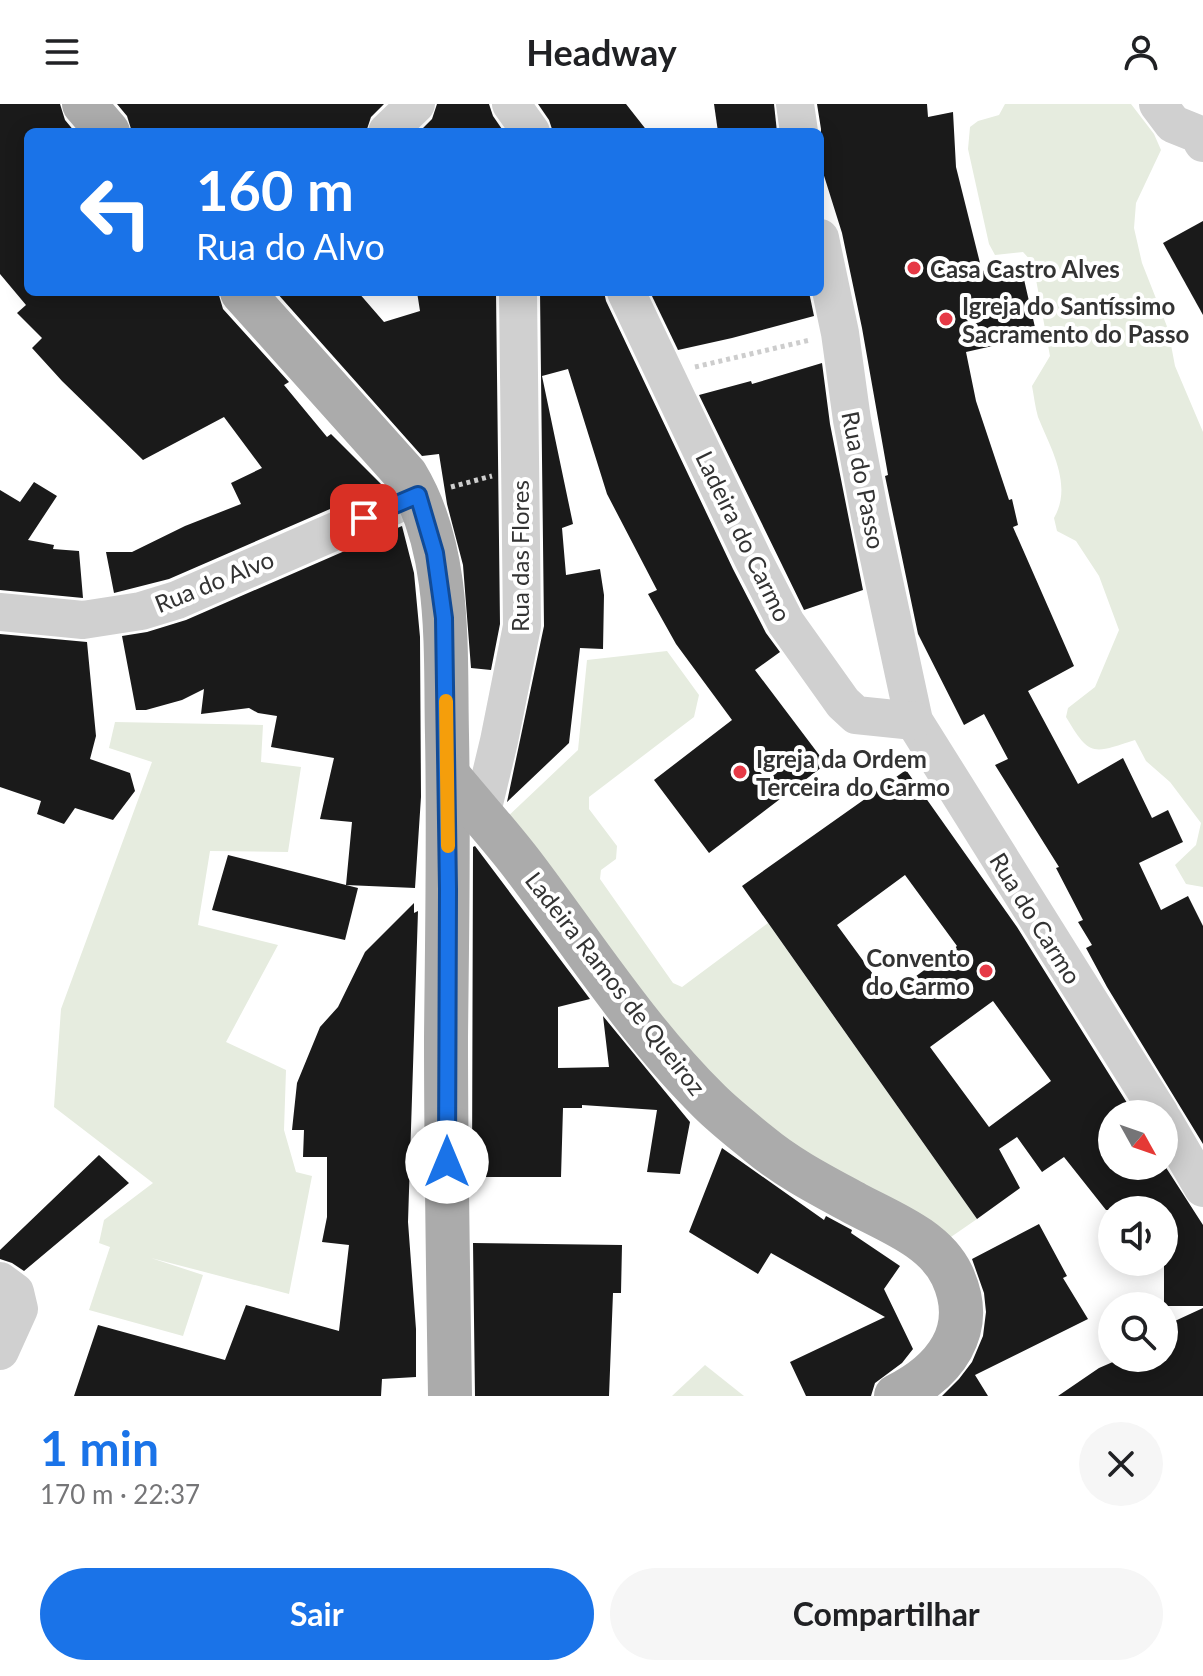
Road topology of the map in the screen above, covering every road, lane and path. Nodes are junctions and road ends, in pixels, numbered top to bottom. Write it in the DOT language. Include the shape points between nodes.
graph roads {
  1 [pos="84,104"];
  2 [pos="416,104"];
  3 [pos="795,104"];
  4 [pos="1158,104"];
  5 [pos="105,128"];
  6 [pos="391,128"];
  7 [pos="798,128"];
  8 [pos="1202,131"];
  9 [pos="824,257"];
  10 [pos="246,296"];
  11 [pos="518,296"];
  12 [pos="628,296"];
  13 [pos="840,333"];
  14 [pos="667,374"];
  15 [pos="520,469"];
  16 [pos="418,495"];
  17 [pos="0,612"];
  18 [pos="914,721"];
  19 [pos="448,775"];
  20 [pos="481,816"];
  21 [pos="1151,1100"];
  22 [pos="1178,1145"];
  23 [pos="1203,1188"];
  24 [pos="0,1281"];
  25 [pos="6,1337"];
  26 [pos="450,1396"];
  27 [pos="896,1396"];
  1 -- 5 [label="main road"];
  2 -- 6 [label="street"];
  3 -- 7 [label="street"];
  4 -- 8 [label="street" via="1173,124"];
  9 -- 13 [label="street, Rua do Passo"];
  10 -- 16 [label="main road" via="387,452"];
  11 -- 15 [label="street, Rua das Flores"];
  12 -- 14 [label="street, Ladeira do Carmo"];
  13 -- 14 [label="path"];
  13 -- 18 [label="street, Rua do Passo" via="865,488"];
  14 -- 18 [label="street, Ladeira do Carmo" via="786,623 856,715"];
  15 -- 16 [label="path"];
  15 -- 20 [label="street, Rua das Flores" via="522,626"];
  16 -- 17 [label="street, Rua do Alvo" via="141,611 83,620"];
  16 -- 19 [label="main road" via="435,553 444,618"];
  18 -- 21 [label="street, Rua do Carmo"];
  19 -- 20 [label="main road, Ladeira Ramos de Queiroz"];
  19 -- 26 [label="main road"];
  20 -- 27 [label="main road, Ladeira Ramos de Queiroz" via="709,1101 767,1151 903,1230 943,1260 958,1295 961,1320 956,1340 934,1373"];
  22 -- 23 [label="street"];
  24 -- 25 [label="street" via="11,1287 19,1309"];
}
